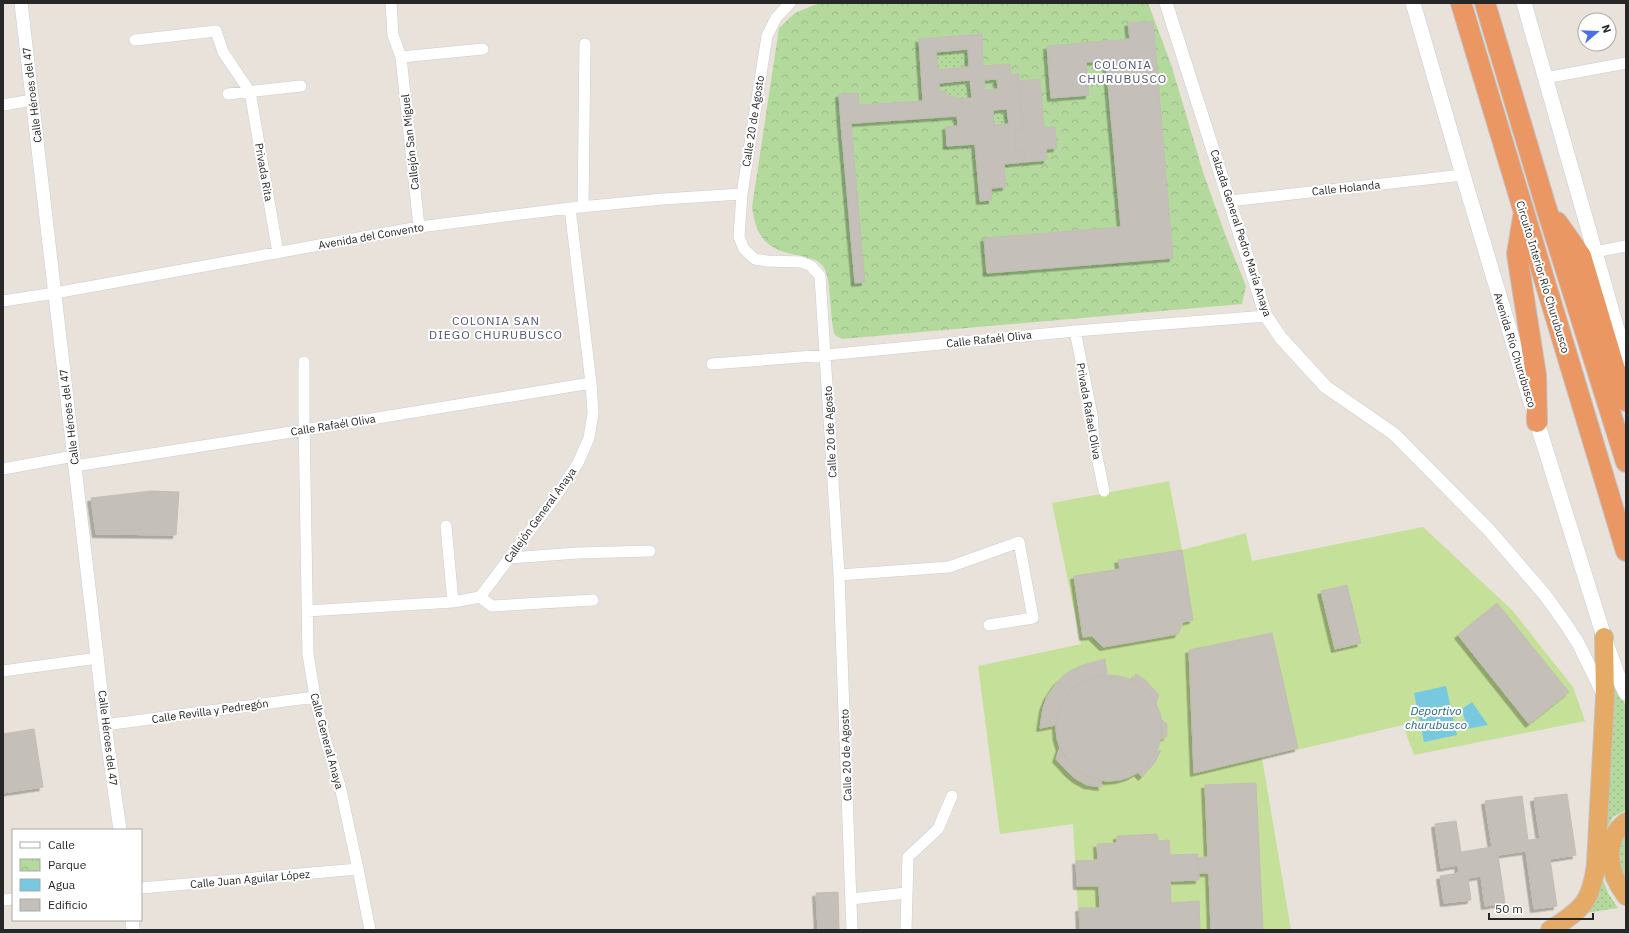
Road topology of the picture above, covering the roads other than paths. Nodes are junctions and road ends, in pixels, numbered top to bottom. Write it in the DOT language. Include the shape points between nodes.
graph roads {
  1 [pos="21,3"];
  2 [pos="391,3"];
  3 [pos="790,3"];
  4 [pos="1166,3"];
  5 [pos="1413,3"];
  6 [pos="1461,3"];
  7 [pos="1485,3"];
  8 [pos="1524,3"];
  9 [pos="135,40"];
  10 [pos="585,44"];
  11 [pos="482,49"];
  12 [pos="401,58"];
  13 [pos="1626,63"];
  14 [pos="1546,78"];
  15 [pos="301,86"];
  16 [pos="250,92"];
  17 [pos="228,94"];
  18 [pos="32,100"];
  19 [pos="3,105"];
  20 [pos="1463,176"];
  21 [pos="742,194"];
  22 [pos="1229,201"];
  23 [pos="583,207"];
  24 [pos="1546,207"];
  25 [pos="570,208"];
  26 [pos="1523,213"];
  27 [pos="419,227"];
  28 [pos="1626,246"];
  29 [pos="1595,252"];
  30 [pos="278,253"];
  31 [pos="55,293"];
  32 [pos="3,301"];
  33 [pos="1266,316"];
  34 [pos="1075,331"];
  35 [pos="826,355"];
  36 [pos="1626,361"];
  37 [pos="304,362"];
  38 [pos="712,364"];
  39 [pos="592,383"];
  40 [pos="1626,401"];
  41 [pos="1537,422"];
  42 [pos="304,430"];
  43 [pos="74,461"];
  44 [pos="1626,462"];
  45 [pos="3,469"];
  46 [pos="1104,491"];
  47 [pos="446,526"];
  48 [pos="650,551"];
  49 [pos="1626,551"];
  50 [pos="509,558"];
  51 [pos="839,575"];
  52 [pos="480,597"];
  53 [pos="593,600"];
  54 [pos="453,602"];
  55 [pos="307,611"];
  56 [pos="989,625"];
  57 [pos="1604,637"];
  58 [pos="98,658"];
  59 [pos="3,671"];
  60 [pos="1626,693"];
  61 [pos="314,697"];
  62 [pos="1605,698"];
  63 [pos="105,725"];
  64 [pos="952,796"];
  65 [pos="1626,822"];
  66 [pos="120,829"];
  67 [pos="358,869"];
  68 [pos="142,888"];
  69 [pos="906,893"];
  70 [pos="1626,896"];
  71 [pos="851,899"];
  72 [pos="370,930"];
  73 [pos="852,930"];
  74 [pos="906,930"];
  75 [pos="1550,930"];
  1 -- 18 [label="street, Calle Héroes del 47"];
  2 -- 12 [label="street, Callejón San Miguel" via="393,35"];
  3 -- 21 [label="street, Calle 20 de Agosto" via="776,18 767,36"];
  4 -- 22 [label="street, Calzada General Pedro María Anaya"];
  5 -- 20 [label="main road, Avenida Río Churubusco"];
  6 -- 26 [label="highway, Circuito Interior Río Churubusco"];
  7 -- 24 [label="highway"];
  8 -- 14 [label="main road"];
  9 -- 16 [label="street" via="216,31 223,52"];
  10 -- 23 [label="street"];
  11 -- 12 [label="street"];
  12 -- 27 [label="street, Callejón San Miguel"];
  13 -- 14 [label="street"];
  14 -- 29 [label="main road"];
  15 -- 16 [label="street"];
  16 -- 17 [label="street"];
  16 -- 30 [label="street, Privada Rita"];
  18 -- 19 [label="street"];
  18 -- 31 [label="street, Calle Héroes del 47"];
  20 -- 22 [label="street, Calle Holanda"];
  20 -- 41 [label="main road, Avenida Río Churubusco"];
  21 -- 23 [label="street, Avenida del Convento"];
  21 -- 35 [label="street, Calle 20 de Agosto" via="739,237 748,255 761,261 806,263 820,276"];
  22 -- 33 [label="street, Calzada General Pedro María Anaya"];
  23 -- 25 [label="street, Avenida del Convento"];
  24 -- 40 [label="highway" via="1581,256"];
  24 -- 44 [label="highway"];
  25 -- 27 [label="street, Avenida del Convento"];
  25 -- 39 [label="street, Callejón General Anaya"];
  26 -- 41 [label="highway" via="1517,254 1536,375"];
  26 -- 49 [label="highway, Circuito Interior Río Churubusco"];
  27 -- 30 [label="street, Avenida del Convento"];
  28 -- 29 [label="street"];
  29 -- 36 [label="main road"];
  30 -- 31 [label="street, Avenida del Convento"];
  31 -- 32 [label="street, Avenida del Convento"];
  31 -- 43 [label="street, Calle Héroes del 47"];
  33 -- 34 [label="street, Calle Rafaél Oliva"];
  33 -- 62 [label="street, Calzada General Pedro María Anaya" via="1281,338 1326,386 1394,434 1489,530 1545,595 1565,623 1578,643"];
  34 -- 35 [label="street, Calle Rafaél Oliva"];
  34 -- 46 [label="street, Privada Rafael Oliva"];
  35 -- 38 [label="street, Calle Rafaél Oliva"];
  35 -- 51 [label="street, Calle 20 de Agosto"];
  37 -- 42 [label="street, Calle General Anaya"];
  39 -- 42 [label="street, Calle Rafaél Oliva"];
  39 -- 50 [label="street, Callejón General Anaya" via="593,413 589,438 578,463"];
  41 -- 57 [label="main road, Avenida Río Churubusco"];
  42 -- 43 [label="street, Calle Rafaél Oliva"];
  42 -- 55 [label="street, Calle General Anaya"];
  43 -- 45 [label="street, Calle Rafaél Oliva"];
  43 -- 58 [label="street, Calle Héroes del 47"];
  47 -- 54 [label="street"];
  48 -- 50 [label="street"];
  50 -- 52 [label="street, Callejón General Anaya"];
  51 -- 56 [label="street" via="949,567 1019,542 1033,618"];
  51 -- 71 [label="street, Calle 20 de Agosto"];
  52 -- 53 [label="street" via="492,606"];
  52 -- 54 [label="street"];
  54 -- 55 [label="street"];
  55 -- 61 [label="street, Calle General Anaya" via="308,654"];
  57 -- 60 [label="main road, Avenida Río Churubusco" via="1616,674"];
  57 -- 62 [label="highway"];
  58 -- 59 [label="street"];
  58 -- 63 [label="street, Calle Héroes del 47"];
  61 -- 63 [label="street, Calle Revilla y Pedregón"];
  61 -- 67 [label="street, Calle General Anaya" via="340,786"];
  62 -- 75 [label="highway" via="1593,886 1577,911"];
  63 -- 66 [label="street, Calle Héroes del 47"];
  64 -- 69 [label="street" via="938,829 908,857"];
  65 -- 70 [label="highway" via="1618,829 1613,839 1610,864"];
  67 -- 68 [label="street, Calle Juan Aguilar López"];
  67 -- 72 [label="street, Calle General Anaya"];
  69 -- 71 [label="street"];
  69 -- 74 [label="street"];
  71 -- 73 [label="street, Calle 20 de Agosto"];
}
